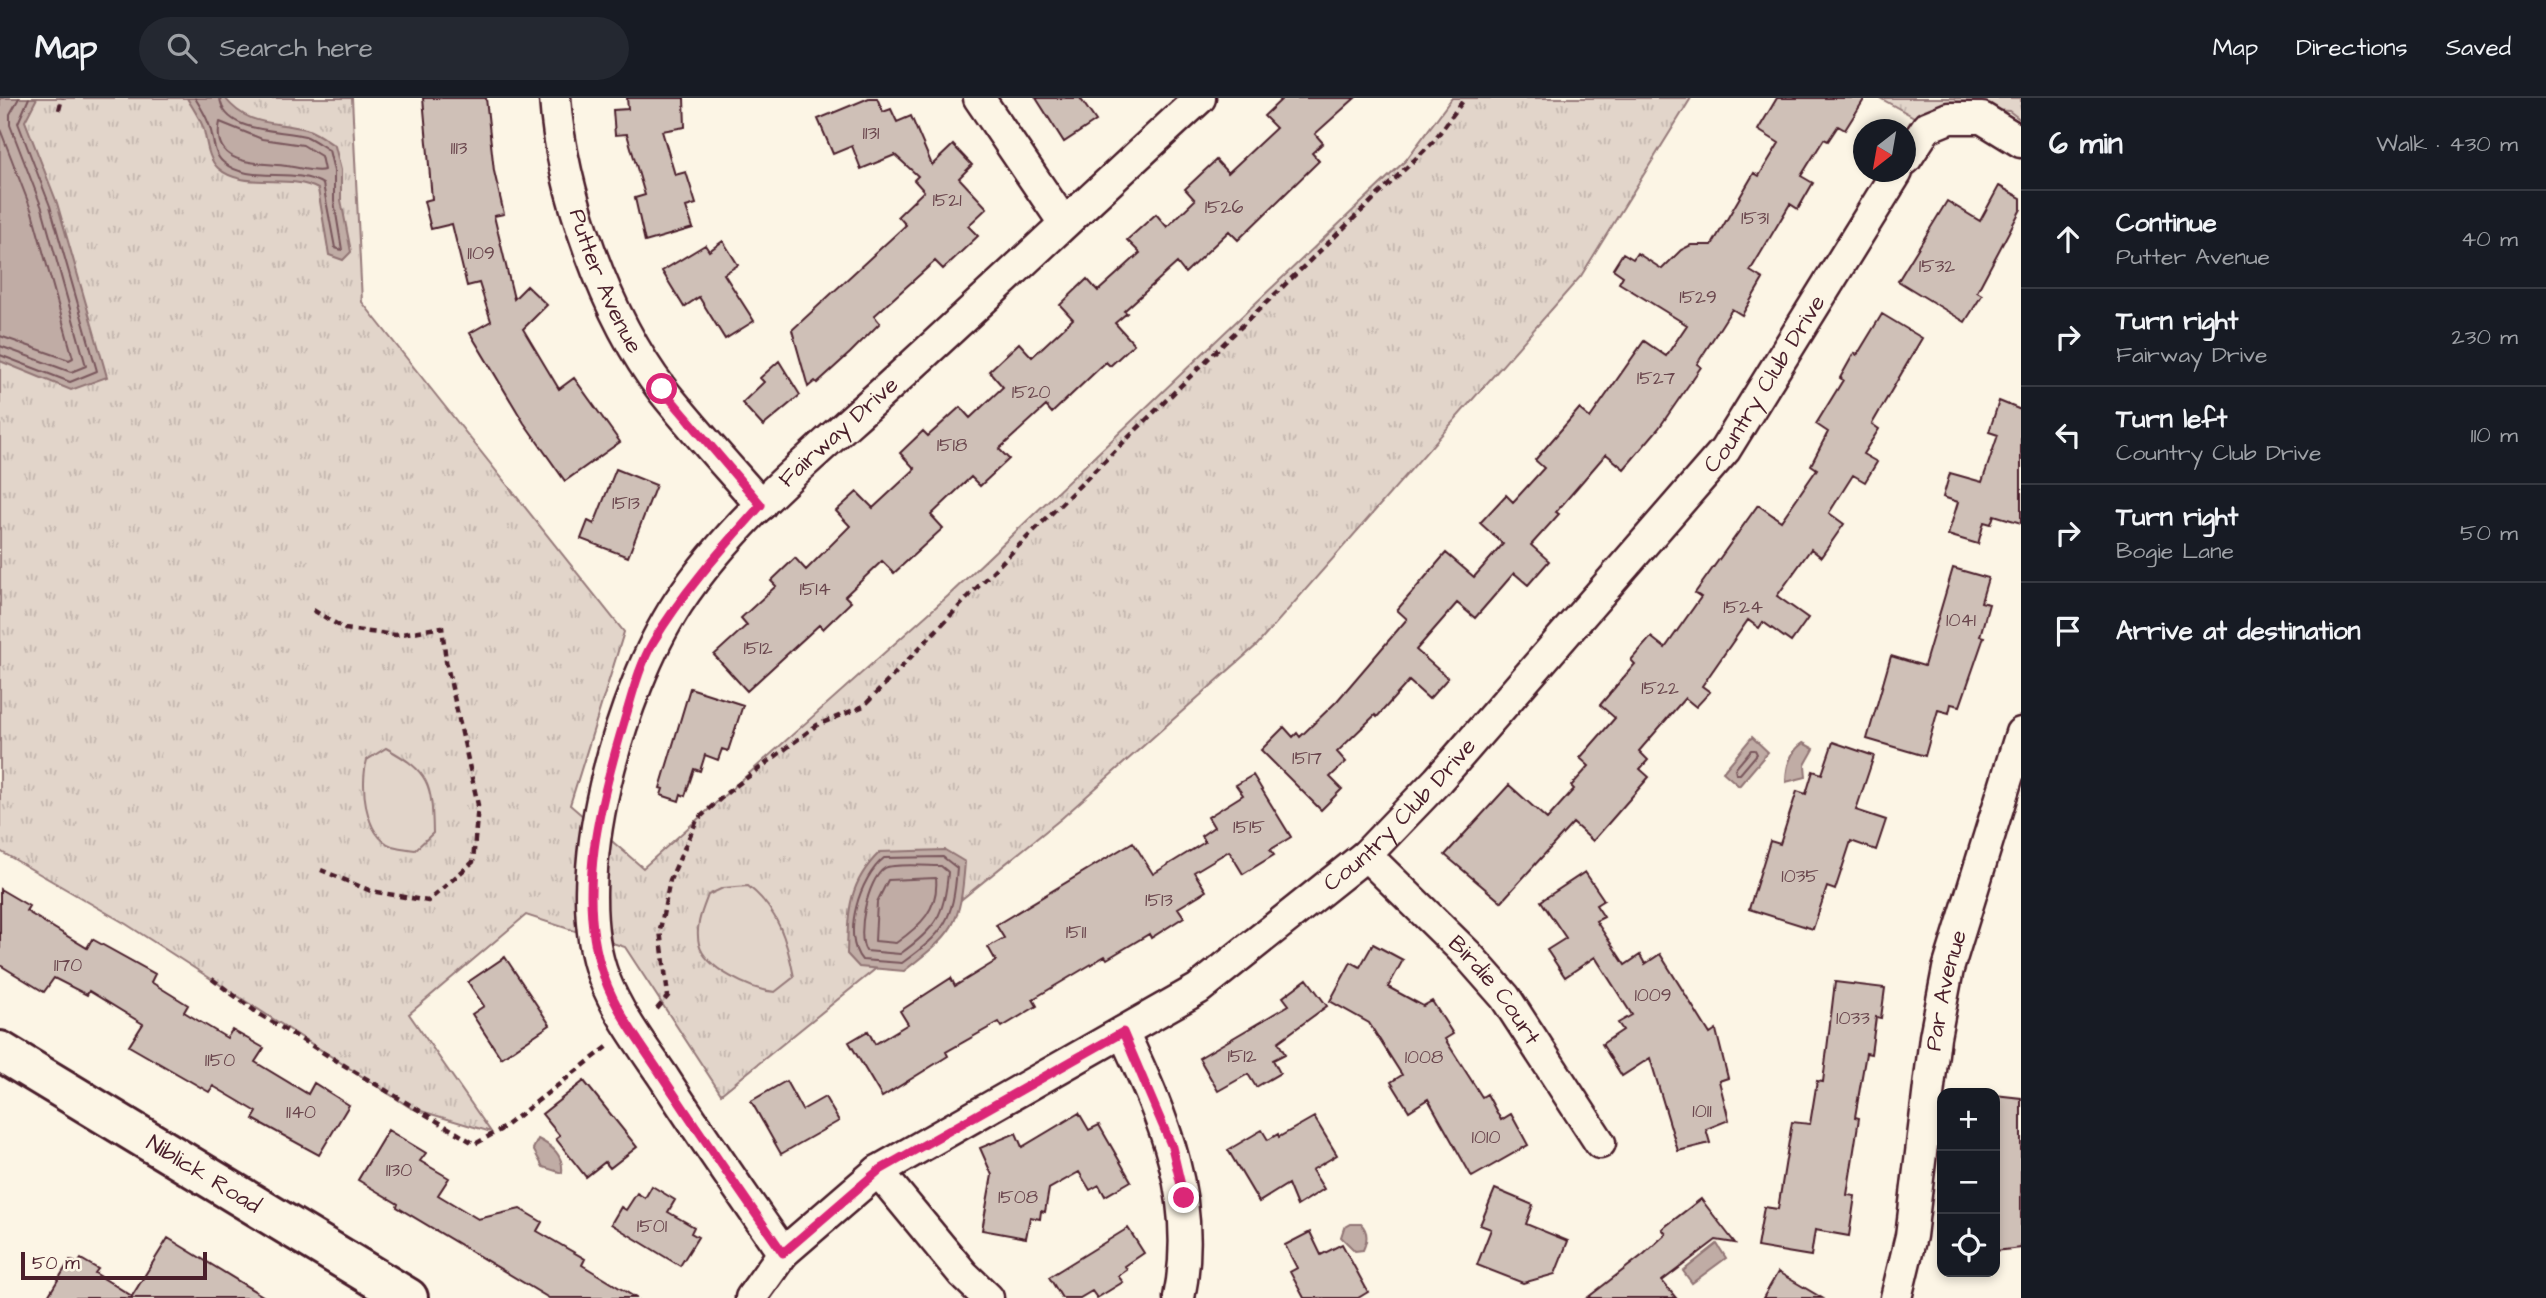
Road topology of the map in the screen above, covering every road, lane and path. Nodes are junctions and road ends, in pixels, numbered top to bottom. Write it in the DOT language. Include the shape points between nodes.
graph roads {
  1 [pos="62,98"];
  2 [pos="555,98"];
  3 [pos="979,98"];
  4 [pos="1200,98"];
  5 [pos="1465,98"];
  6 [pos="1959,108"];
  7 [pos="59,110"];
  8 [pos="2021,142"];
  9 [pos="1916,144"];
  10 [pos="1891,182"];
  11 [pos="1064,223"];
  12 [pos="761,505"];
  13 [pos="313,610"];
  14 [pos="2021,733"];
  15 [pos="1366,855"];
  16 [pos="321,870"];
  17 [pos="212,979"];
  18 [pos="657,1009"];
  19 [pos="1123,1032"];
  20 [pos="612,1044"];
  21 [pos="0,1051"];
  22 [pos="1600,1143"];
  23 [pos="878,1171"];
  24 [pos="783,1253"];
  25 [pos="408,1298"];
  26 [pos="751,1298"];
  27 [pos="988,1298"];
  28 [pos="1179,1298"];
  29 [pos="1896,1298"];
  1 -- 7 [label="path"];
  2 -- 12 [label="street, Putter Avenue" via="564,162 597,271 625,327 662,389"];
  3 -- 11 [label="street"];
  4 -- 11 [label="street, Fairway Drive"];
  5 -- 18 [label="path" via="1433,142 1129,438 864,706 817,725 697,820 670,880 660,930 668,996"];
  6 -- 8 [label="street"];
  6 -- 9 [label="street" via="1927,127"];
  10 -- 15 [label="street, Country Club Drive" via="1725,450"];
  11 -- 12 [label="street, Fairway Drive"];
  12 -- 24 [label="street, Fairway Drive" via="680,599 651,645 614,755 599,821 592,898 595,943 604,978 628,1024"];
  13 -- 16 [label="path" via="345,629 396,635 442,626 478,805 473,862 428,901 372,891"];
  14 -- 29 [label="street, Par Avenue" via="1948,969 1935,1037 1911,1237"];
  15 -- 19 [label="street, Country Club Drive" via="1198,989"];
  15 -- 22 [label="street, Birdie Court" via="1505,998"];
  17 -- 20 [label="path" via="259,1014 475,1144"];
  19 -- 23 [label="street, Country Club Drive"];
  19 -- 28 [label="street" via="1172,1147 1184,1198 1185,1268"];
  21 -- 25 [label="main road, Niblick Road"];
  23 -- 24 [label="street, Country Club Drive"];
  23 -- 27 [label="street"];
  24 -- 26 [label="street, Country Club Drive"];
}
